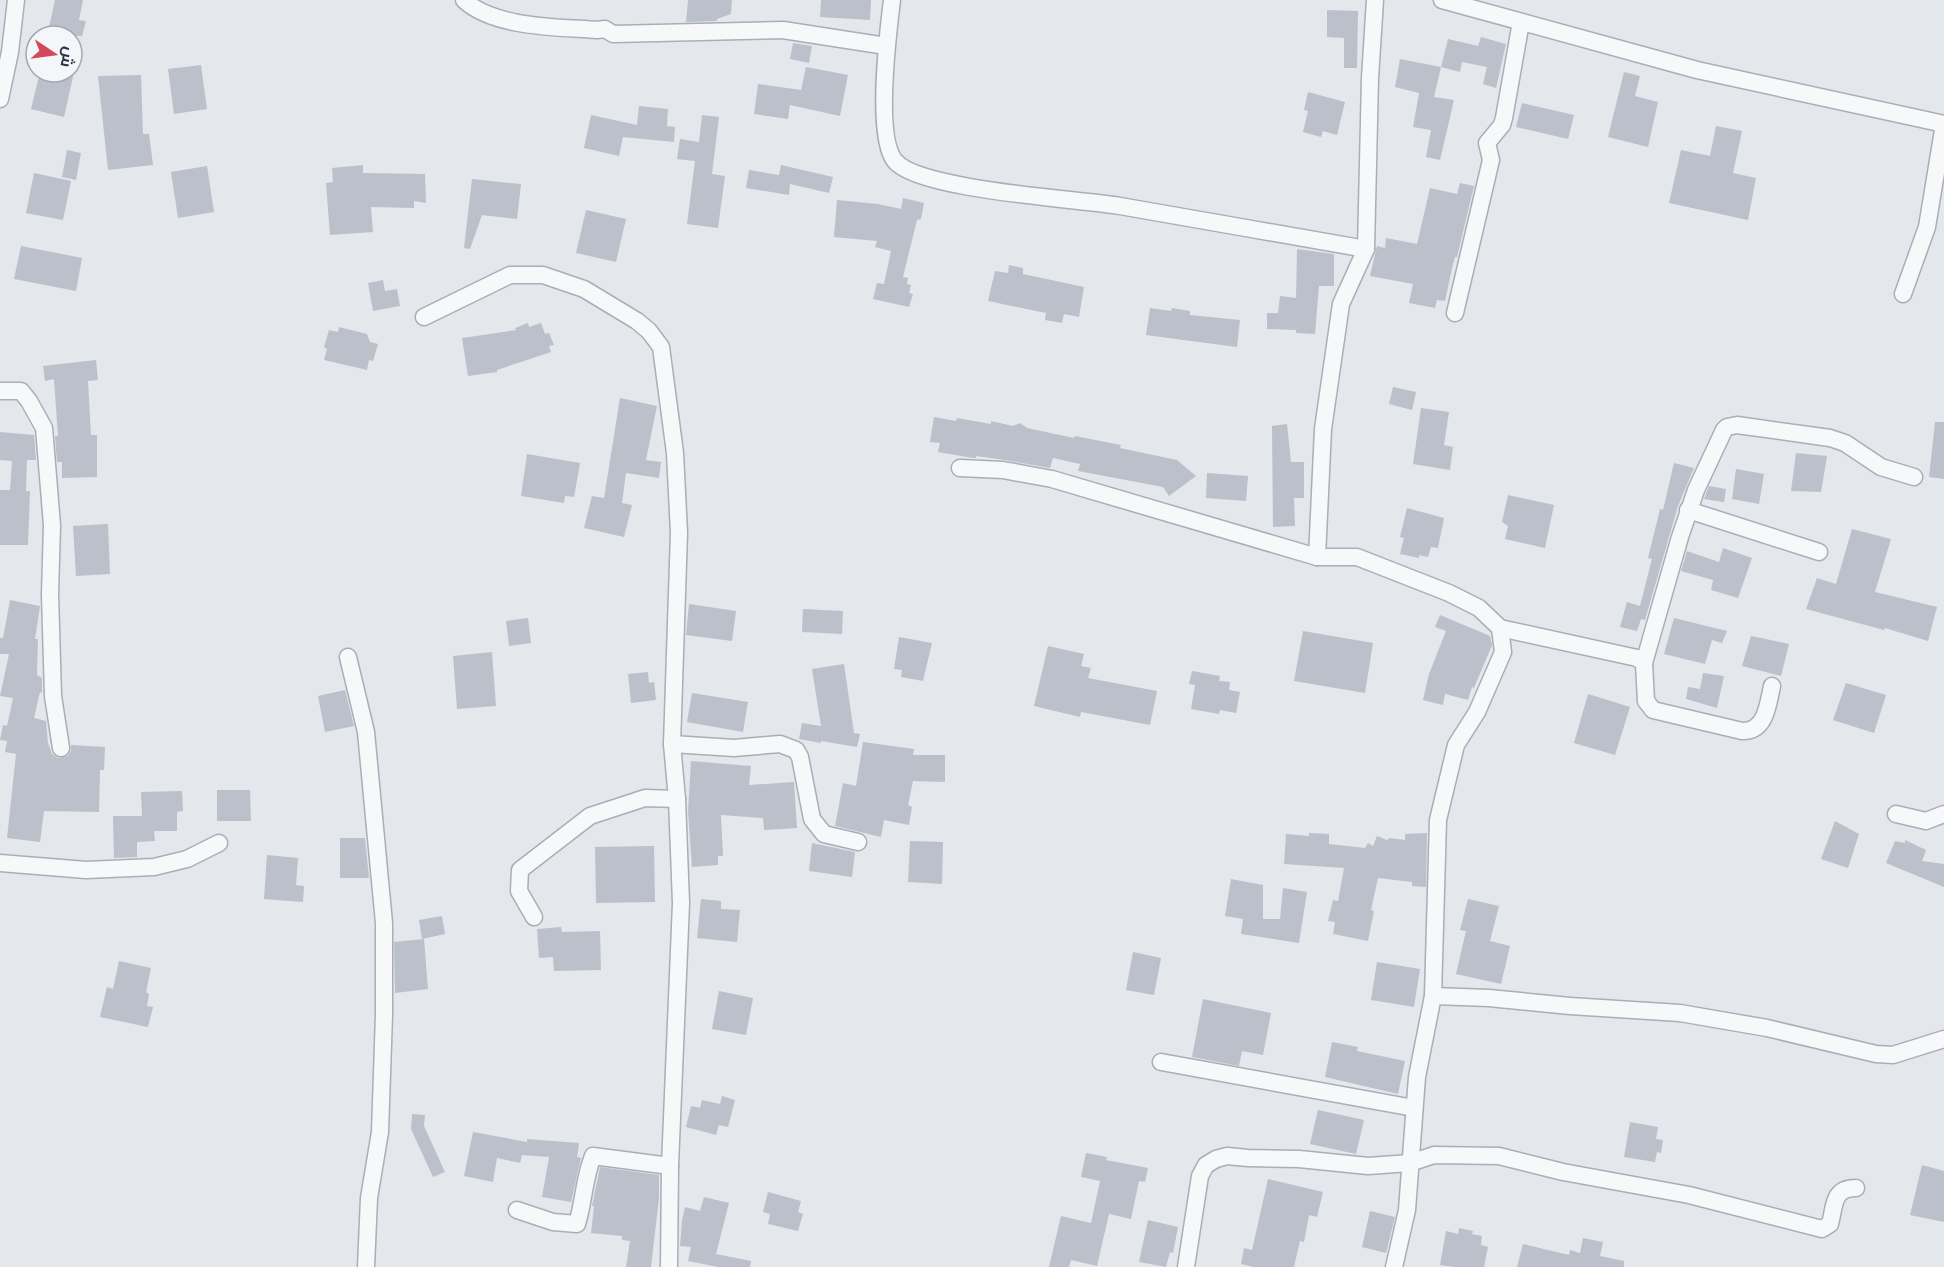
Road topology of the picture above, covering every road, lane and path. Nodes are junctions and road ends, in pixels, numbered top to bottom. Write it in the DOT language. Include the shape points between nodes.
graph roads {
  1 [pos="16,0"];
  2 [pos="464,0"];
  3 [pos="892,0"];
  4 [pos="1375,0"];
  5 [pos="1442,0"];
  6 [pos="1521,22"];
  7 [pos="886,46"];
  8 [pos="0,99"];
  9 [pos="1944,124"];
  10 [pos="1366,249"];
  11 [pos="1903,294"];
  12 [pos="1455,313"];
  13 [pos="424,317"];
  14 [pos="0,391"];
  15 [pos="960,468"];
  16 [pos="1914,477"];
  17 [pos="1688,510"];
  18 [pos="1819,552"];
  19 [pos="1317,557"];
  20 [pos="1500,628"];
  21 [pos="348,657"];
  22 [pos="1644,663"];
  23 [pos="1772,686"];
  24 [pos="672,744"];
  25 [pos="62,748"];
  26 [pos="677,799"];
  27 [pos="1896,814"];
  28 [pos="1944,814"];
  29 [pos="858,842"];
  30 [pos="219,843"];
  31 [pos="0,863"];
  32 [pos="534,917"];
  33 [pos="1433,996"];
  34 [pos="1944,1039"];
  35 [pos="1161,1062"];
  36 [pos="1414,1108"];
  37 [pos="1410,1163"];
  38 [pos="670,1166"];
  39 [pos="1856,1188"];
  40 [pos="517,1210"];
  41 [pos="366,1267"];
  42 [pos="669,1267"];
  43 [pos="1186,1267"];
  44 [pos="1394,1267"];
  1 -- 8 [label="street"];
  2 -- 7 [label="street" via="474,9 527,25 605,29 613,34 783,30"];
  3 -- 7 [label="street"];
  4 -- 10 [label="street"];
  5 -- 6 [label="street"];
  6 -- 9 [label="street" via="1697,70"];
  6 -- 12 [label="street" via="1504,118 1487,143 1491,160"];
  7 -- 10 [label="street" via="885,117 890,153 896,163 910,172 1009,193 1117,206"];
  9 -- 11 [label="street" via="1927,227"];
  10 -- 19 [label="street" via="1341,304 1323,429"];
  13 -- 24 [label="street" via="510,275 543,275 584,289 637,321 661,347 675,453 679,532"];
  14 -- 25 [label="street" via="21,391 44,428 52,525 53,696"];
  15 -- 19 [label="street" via="1003,470 1052,479"];
  16 -- 17 [label="street" via="1881,467 1845,443 1830,438 1732,425 1721,434"];
  17 -- 18 [label="street"];
  17 -- 22 [label="street"];
  19 -- 20 [label="street" via="1357,557 1479,608"];
  20 -- 22 [label="street" via="1625,654"];
  20 -- 33 [label="street" via="1503,652 1477,712 1456,745 1438,820"];
  21 -- 41 [label="street" via="366,732 384,923 380,1132 369,1198"];
  22 -- 23 [label="street" via="1646,700 1653,710 1742,731 1754,729 1762,720"];
  24 -- 26 [label="street"];
  24 -- 29 [label="street" via="789,746 800,757 812,819 824,834"];
  26 -- 32 [label="street" via="645,798 590,816 543,850 520,870 519,891"];
  26 -- 38 [label="street" via="681,903"];
  27 -- 28 [label="street" via="1926,821"];
  30 -- 31 [label="street" via="187,859 154,867 86,870"];
  33 -- 34 [label="street" via="1680,1012 1876,1054 1893,1055"];
  33 -- 36 [label="street"];
  35 -- 36 [label="street"];
  36 -- 37 [label="street"];
  37 -- 39 [label="street" via="1434,1155 1499,1155 1563,1172 1689,1195 1822,1229 1830,1224 1834,1201 1840,1192"];
  37 -- 43 [label="street" via="1368,1166 1299,1159 1216,1159 1206,1165 1200,1176"];
  37 -- 44 [label="street" via="1407,1210"];
  38 -- 40 [label="street" via="593,1156 577,1224 553,1222"];
  38 -- 42 [label="street"];
}
